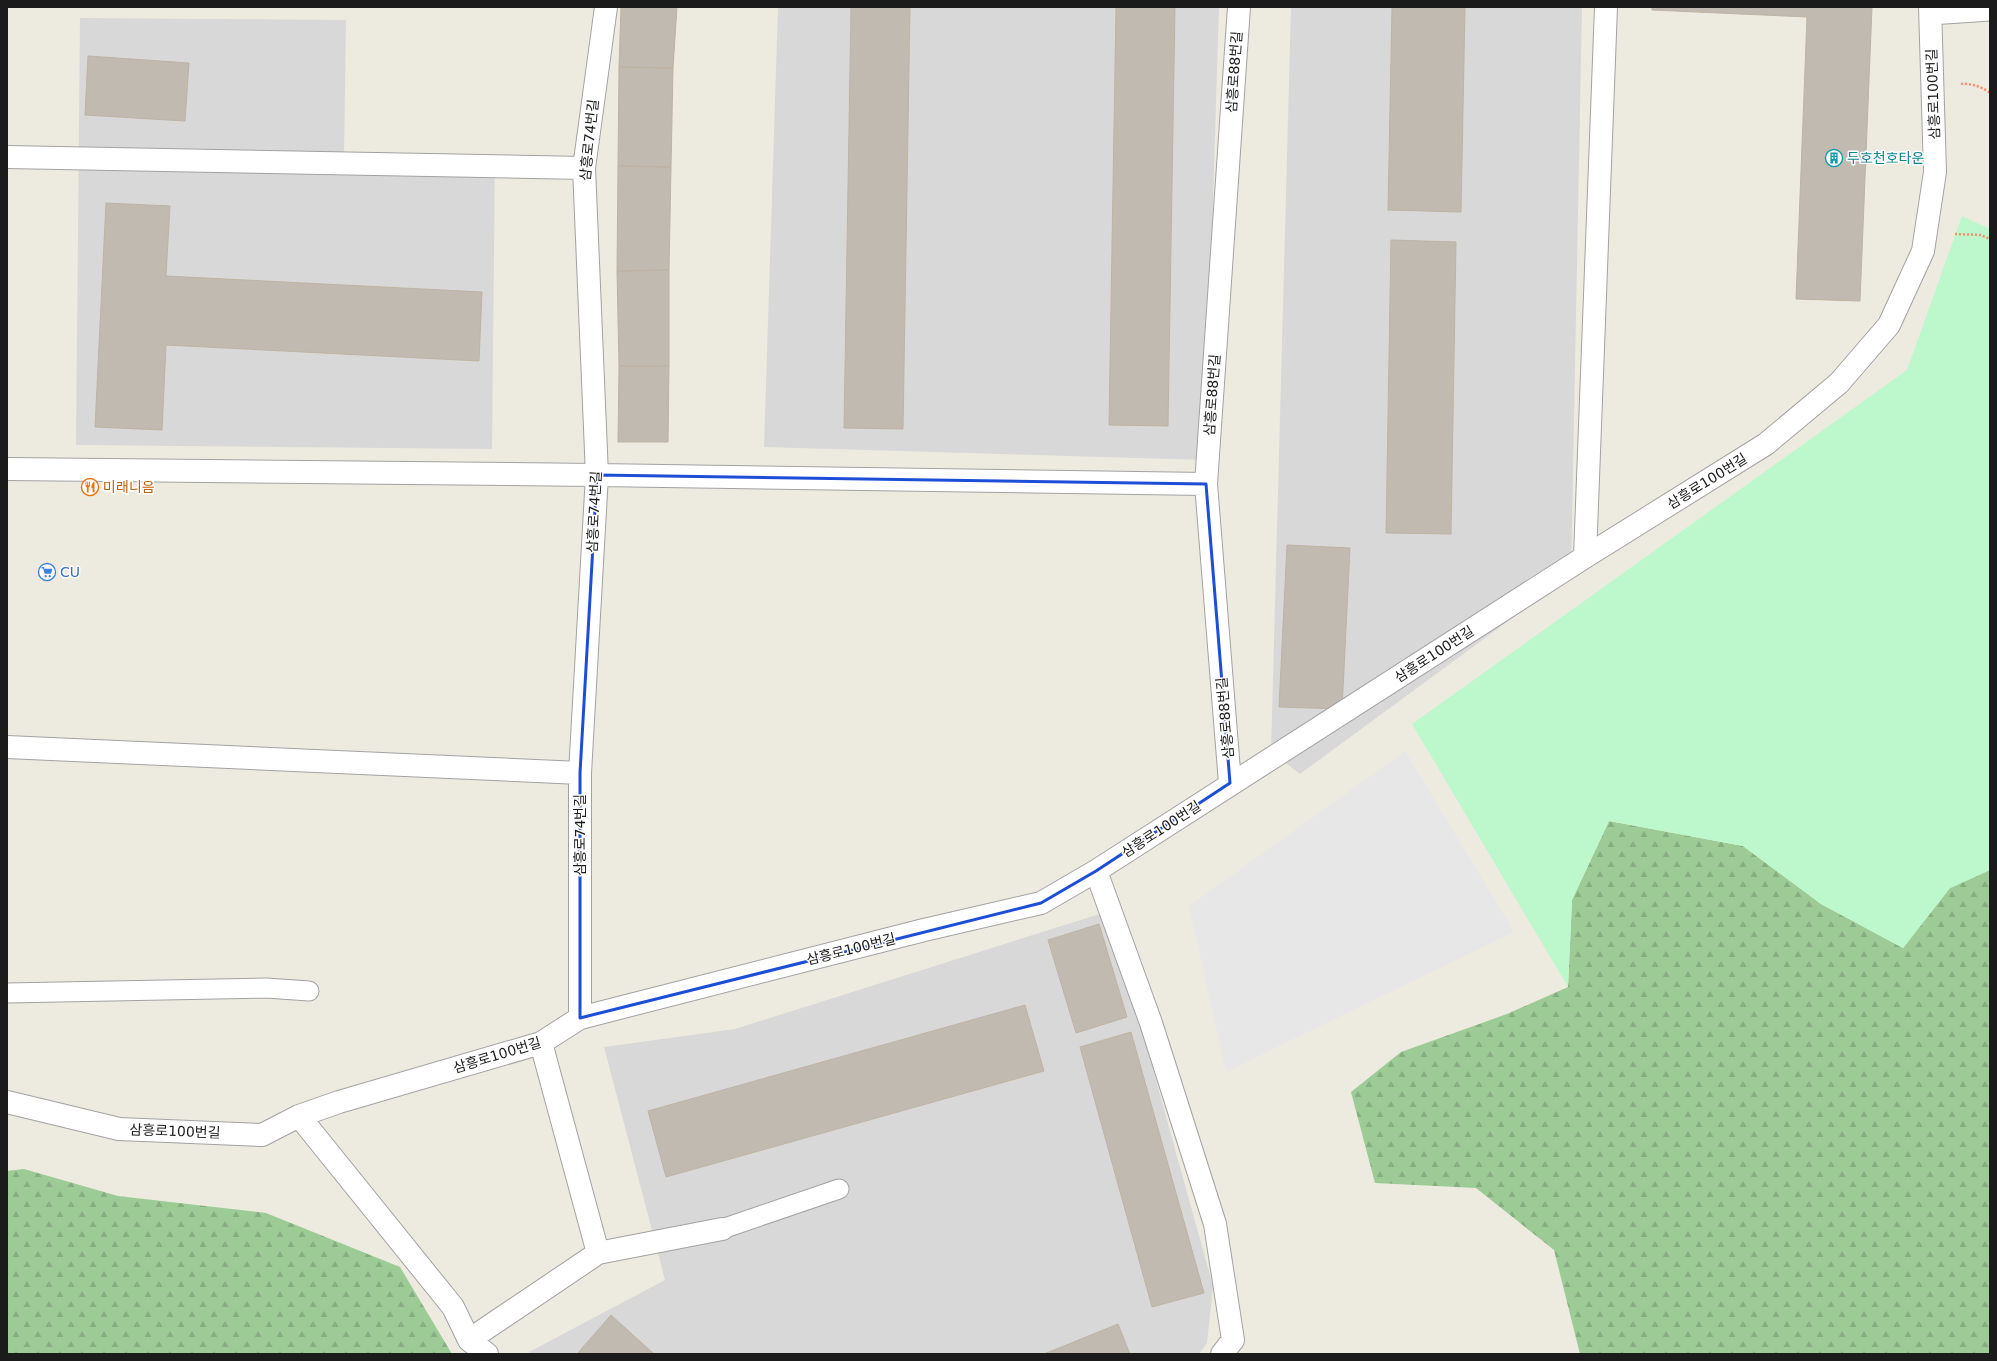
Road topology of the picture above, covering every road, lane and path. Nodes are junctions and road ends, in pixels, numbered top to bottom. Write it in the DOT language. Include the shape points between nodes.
graph roads {
  1 [pos="606,7"];
  2 [pos="1238,7"];
  3 [pos="1606,7"];
  4 [pos="1930,11"];
  5 [pos="1990,11"];
  6 [pos="7,157"];
  7 [pos="584,168"];
  8 [pos="1926,233"];
  9 [pos="1990,239"];
  10 [pos="7,469"];
  11 [pos="597,475"];
  12 [pos="1206,484"];
  13 [pos="1585,557"];
  14 [pos="7,747"];
  15 [pos="580,773"];
  16 [pos="1230,784"];
  17 [pos="1096,871"];
  18 [pos="309,991"];
  19 [pos="7,993"];
  20 [pos="580,1018"];
  21 [pos="541,1043"];
  22 [pos="7,1102"];
  23 [pos="299,1116"];
  24 [pos="838,1189"];
  25 [pos="722,1229"];
  26 [pos="598,1253"];
  27 [pos="469,1340"];
  28 [pos="487,1354"];
  29 [pos="1222,1354"];
  1 -- 7 [label="street, 삼흥로74번길"];
  2 -- 12 [label="street, 삼흥로88번길"];
  3 -- 13 [label="street"];
  4 -- 5 [label="lane"];
  4 -- 8 [label="street, 삼흥로100번길" via="1935,172"];
  6 -- 7 [label="street"];
  7 -- 11 [label="street, 삼흥로74번길"];
  8 -- 9 [label="path" via="1981,235"];
  8 -- 13 [label="street, 삼흥로100번길" via="1923,251 1889,325 1840,383 1766,444"];
  10 -- 11 [label="street"];
  11 -- 12 [label="street"];
  11 -- 15 [label="street, 삼흥로74번길"];
  12 -- 16 [label="street, 삼흥로88번길"];
  13 -- 16 [label="street, 삼흥로100번길"];
  14 -- 15 [label="street"];
  15 -- 20 [label="street, 삼흥로74번길"];
  16 -- 17 [label="street, 삼흥로100번길"];
  17 -- 20 [label="street, 삼흥로100번길" via="1041,903 924,930"];
  17 -- 29 [label="street" via="1152,1023 1215,1224 1233,1340"];
  18 -- 19 [label="lane" via="266,988"];
  20 -- 21 [label="street, 삼흥로100번길"];
  21 -- 23 [label="street, 삼흥로100번길"];
  21 -- 26 [label="street"];
  22 -- 23 [label="street, 삼흥로100번길" via="127,1130 262,1135"];
  23 -- 27 [label="street" via="453,1307"];
  24 -- 25 [label="lane"];
  25 -- 26 [label="street"];
  26 -- 27 [label="street"];
  27 -- 28 [label="street"];
}
